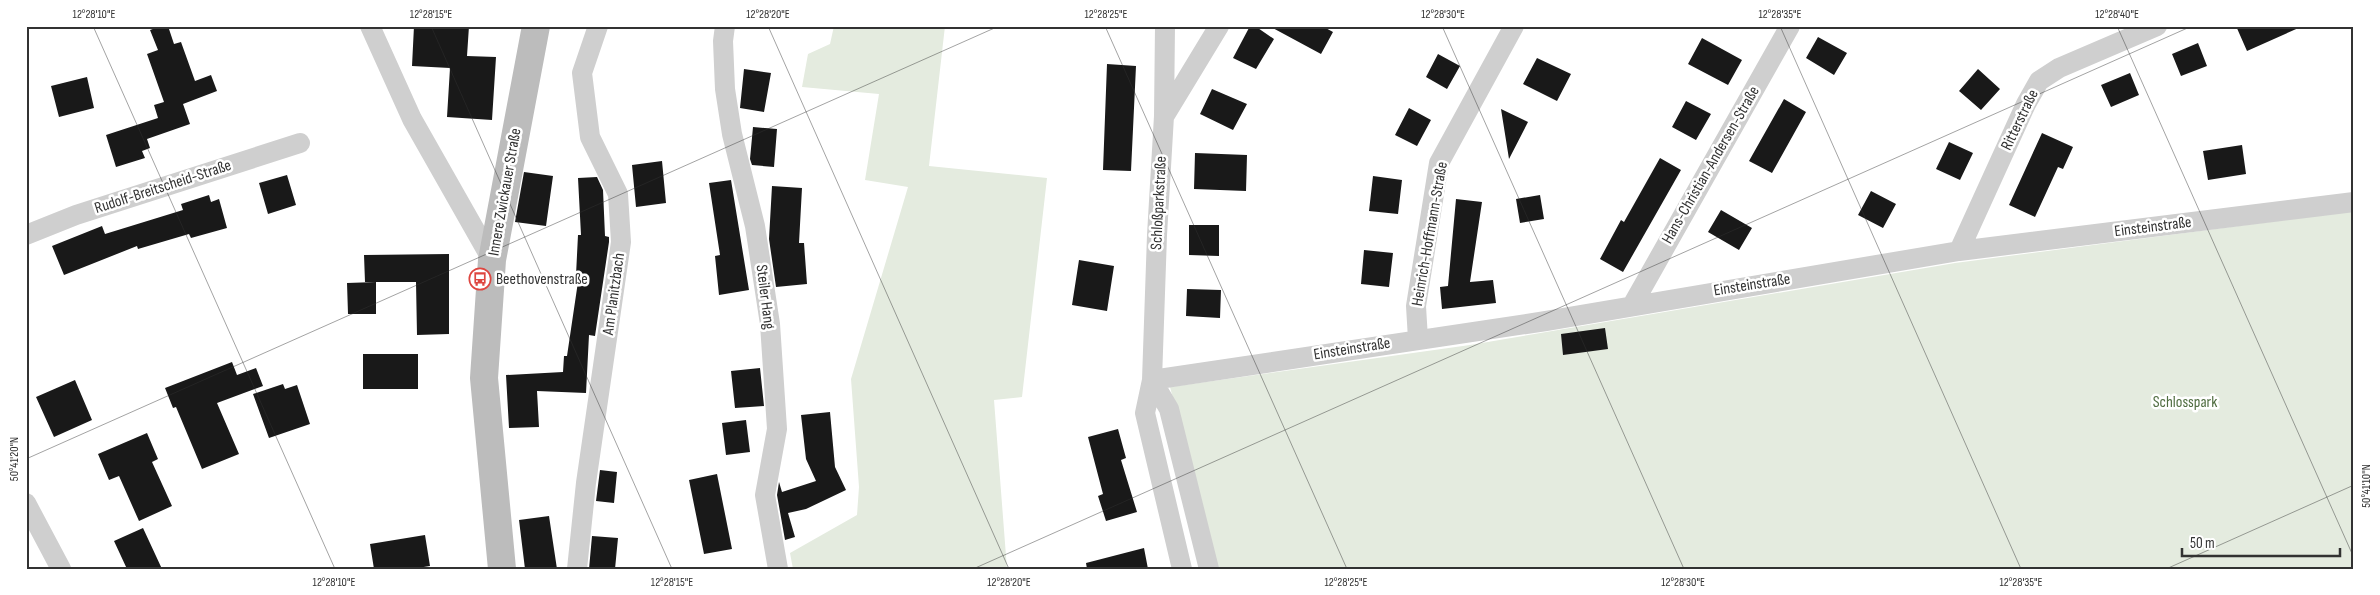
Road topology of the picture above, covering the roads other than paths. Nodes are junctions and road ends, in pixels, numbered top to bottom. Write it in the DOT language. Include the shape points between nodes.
graph roads {
  1 [pos="370,26"];
  2 [pos="536,26"];
  3 [pos="598,26"];
  4 [pos="725,26"];
  5 [pos="1165,26"];
  6 [pos="1219,26"];
  7 [pos="1514,26"];
  8 [pos="1790,26"];
  9 [pos="2156,26"];
  10 [pos="1164,116"];
  11 [pos="300,143"];
  12 [pos="2354,202"];
  13 [pos="26,235"];
  14 [pos="1959,251"];
  15 [pos="492,260"];
  16 [pos="1633,304"];
  17 [pos="1418,339"];
  18 [pos="1152,380"];
  19 [pos="26,503"];
  20 [pos="61,569"];
  21 [pos="502,569"];
  22 [pos="577,569"];
  23 [pos="778,569"];
  24 [pos="1182,569"];
  25 [pos="1209,569"];
  1 -- 15 [label="street" via="412,119"];
  2 -- 15 [label="main road, Innere Zwickauer Straße"];
  3 -- 22 [label="street, Am Planitzbach" via="582,73 590,137 618,194 621,242 586,483"];
  4 -- 23 [label="street, Steiler Hang" via="724,89 756,236 770,324 777,429 765,495"];
  5 -- 10 [label="street, Schloßparkstraße"];
  6 -- 10 [label="street"];
  7 -- 17 [label="street, Heinrich-Hoffmann-Straße" via="1439,163 1416,306"];
  8 -- 16 [label="street, Hans-Christian-Andersen-Straße"];
  9 -- 14 [label="street, Ritterstraße" via="2059,68 2039,81"];
  10 -- 18 [label="street, Schloßparkstraße"];
  11 -- 13 [label="street, Rudolf-Breitscheid-Straße" via="76,215"];
  12 -- 14 [label="street, Einsteinstraße"];
  14 -- 16 [label="street, Einsteinstraße"];
  15 -- 21 [label="main road, Innere Zwickauer Straße" via="484,378"];
  16 -- 17 [label="street, Einsteinstraße"];
  17 -- 18 [label="street, Einsteinstraße"];
  18 -- 24 [label="street, Schloßparkstraße" via="1145,413"];
  18 -- 25 [label="street" via="1169,409"];
  19 -- 20 [label="street"];
}
